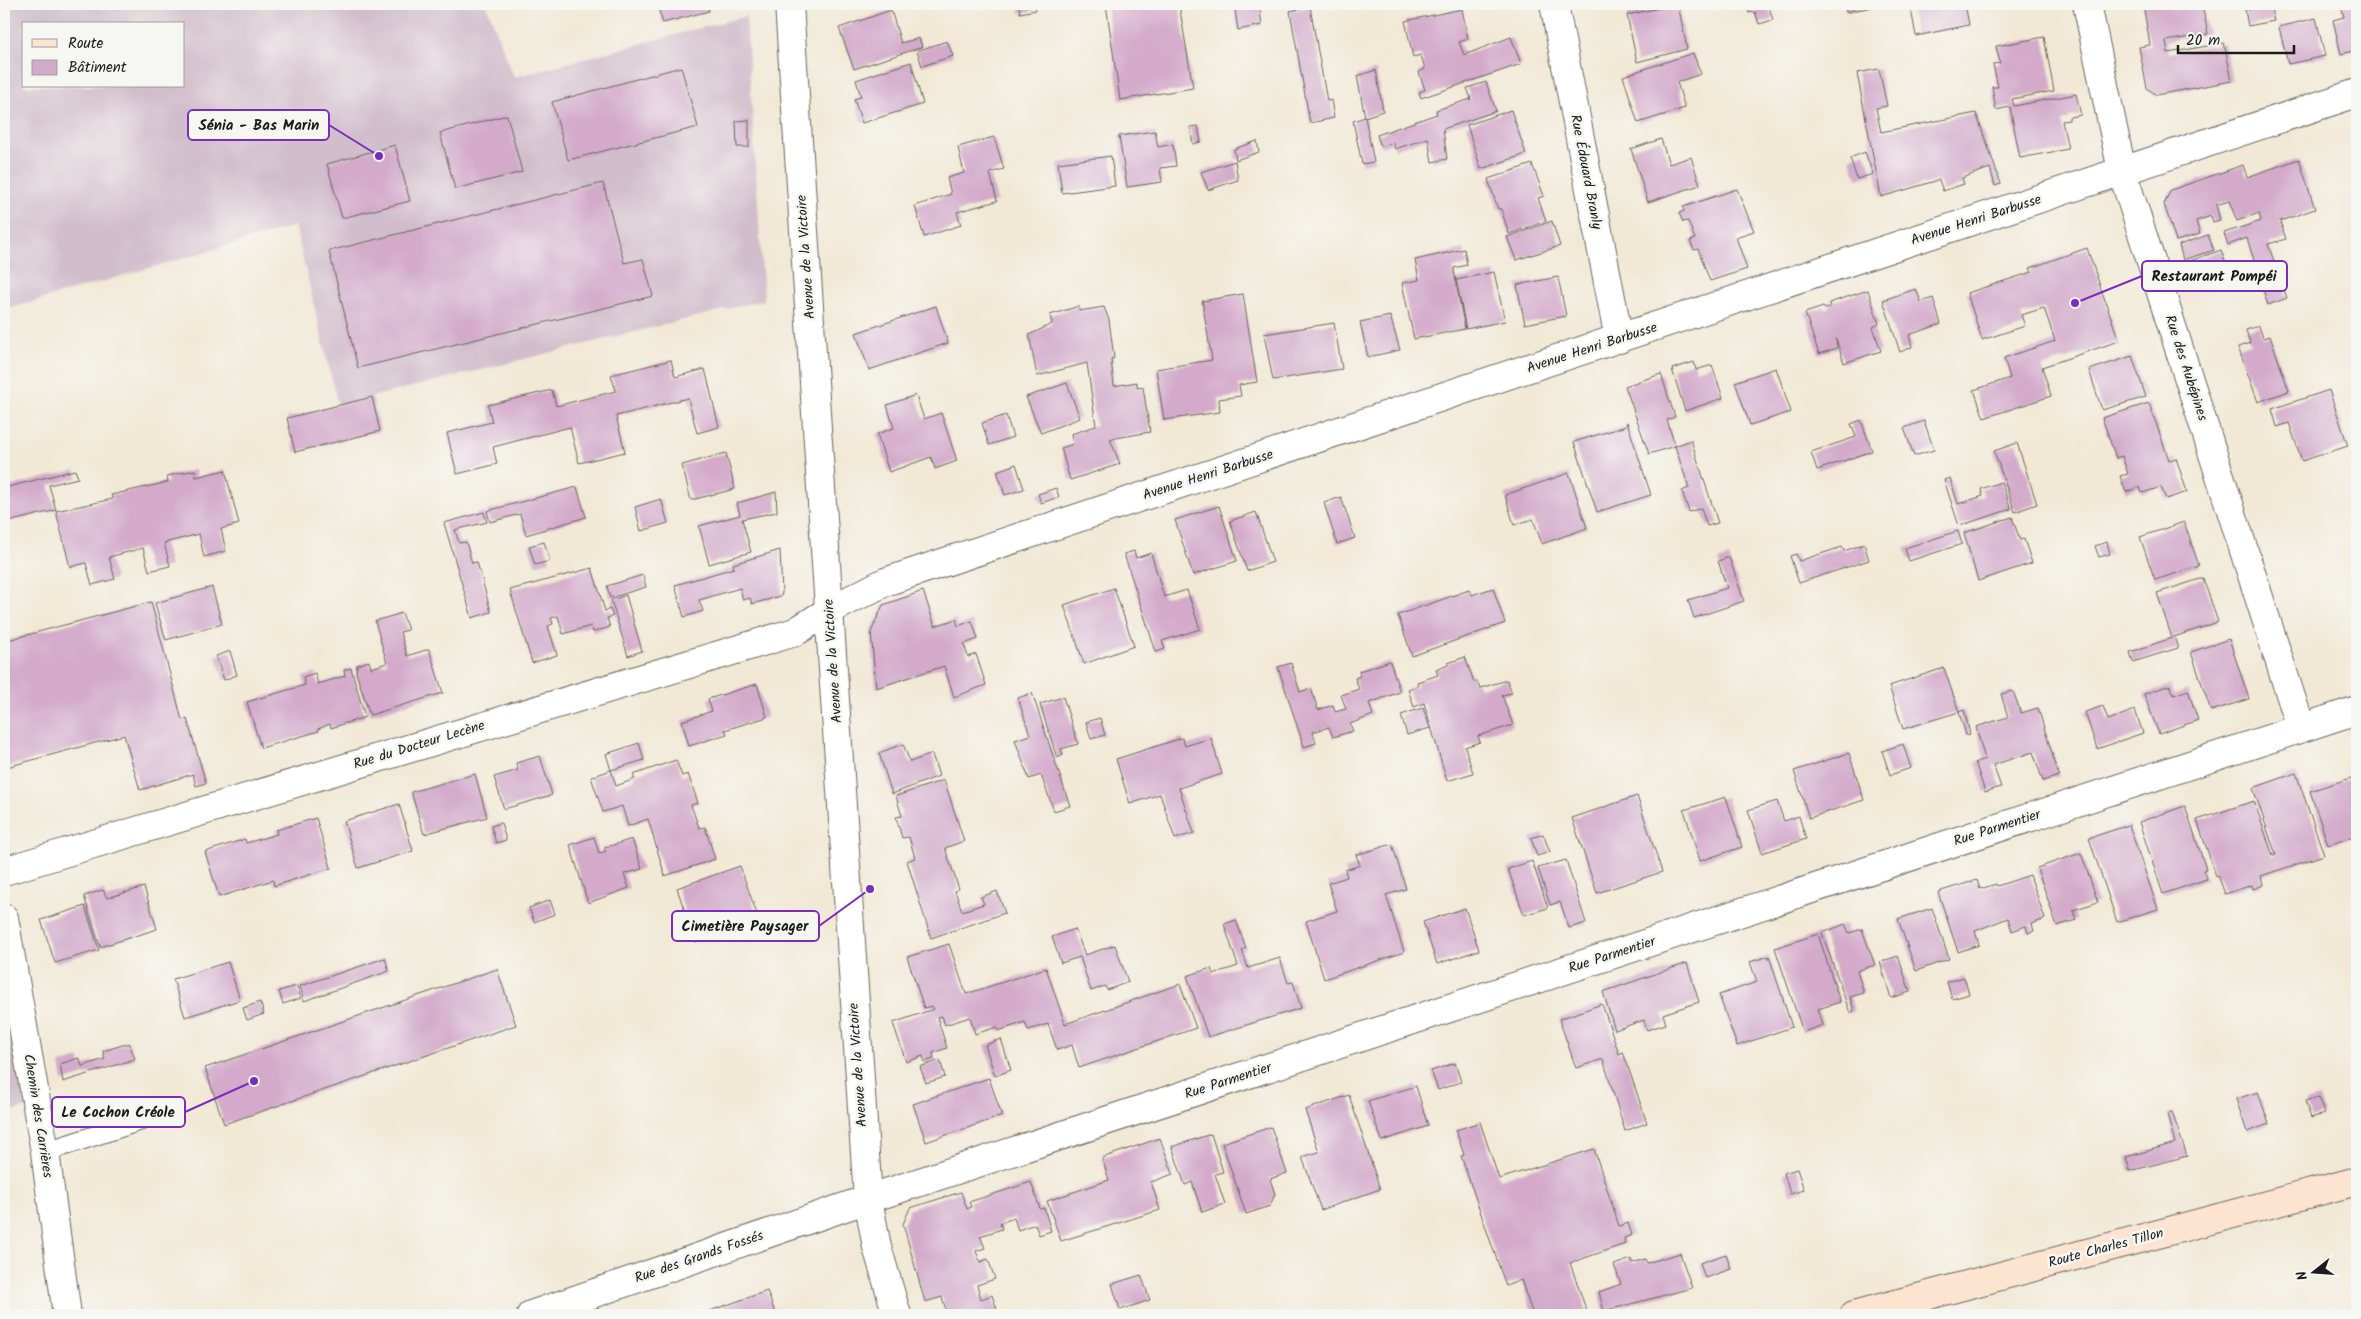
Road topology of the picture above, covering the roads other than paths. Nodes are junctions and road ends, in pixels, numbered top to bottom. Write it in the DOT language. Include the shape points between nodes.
graph roads {
  1 [pos="789,4"];
  2 [pos="1554,4"];
  3 [pos="2088,4"];
  4 [pos="2357,93"];
  5 [pos="2122,171"];
  6 [pos="1619,339"];
  7 [pos="830,610"];
  8 [pos="2357,710"];
  9 [pos="2301,728"];
  10 [pos="4,870"];
  11 [pos="4,918"];
  12 [pos="155,1116"];
  13 [pos="45,1152"];
  14 [pos="2357,1182"];
  15 [pos="868,1200"];
  16 [pos="67,1315"];
  17 [pos="531,1315"];
  18 [pos="897,1315"];
  19 [pos="1854,1315"];
  1 -- 7 [label="street, Avenue de la Victoire"];
  2 -- 6 [label="street, Rue Édouard Branly"];
  3 -- 5 [label="street, Rue des Aubépines"];
  4 -- 5 [label="street, Avenue Henri Barbusse"];
  5 -- 6 [label="street, Avenue Henri Barbusse"];
  5 -- 9 [label="street, Rue des Aubépines"];
  6 -- 7 [label="street, Avenue Henri Barbusse" via="885,582"];
  7 -- 10 [label="street, Rue du Docteur Lecène" via="795,632"];
  7 -- 15 [label="street, Avenue de la Victoire"];
  8 -- 9 [label="street, Rue Parmentier"];
  9 -- 15 [label="street, Rue Parmentier"];
  11 -- 13 [label="street, Chemin des Carrières"];
  12 -- 13 [label="lane"];
  13 -- 16 [label="street, Chemin des Carrières"];
  14 -- 19 [label="main road, Route Charles Tillon"];
  15 -- 17 [label="street, Rue des Grands Fossés"];
  15 -- 18 [label="street, Avenue de la Victoire" via="877,1247"];
}
